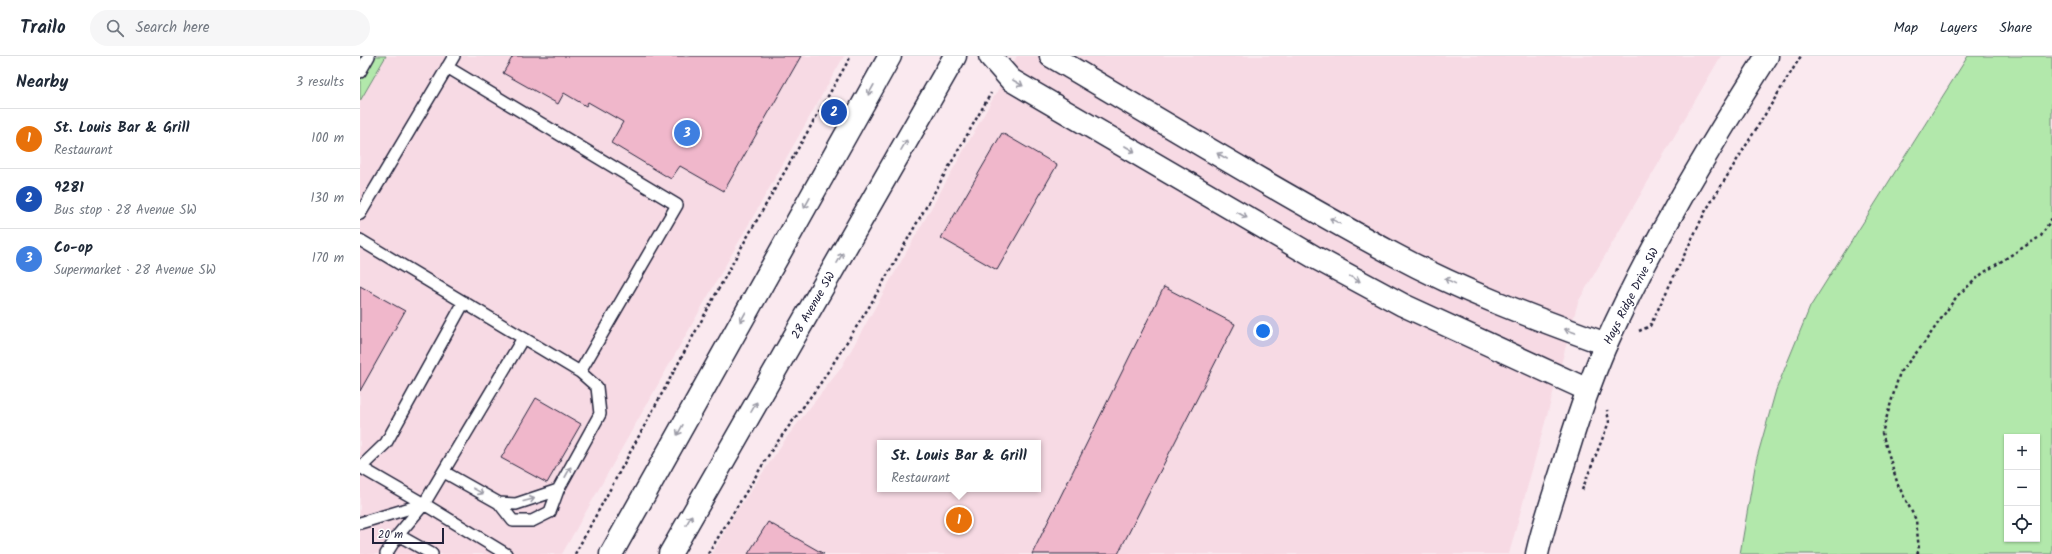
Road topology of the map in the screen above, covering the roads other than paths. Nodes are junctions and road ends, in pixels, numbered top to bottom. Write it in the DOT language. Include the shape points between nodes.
graph roads {
  1 [pos="369,56"];
  2 [pos="454,56"];
  3 [pos="890,56"];
  4 [pos="955,56"];
  5 [pos="990,56"];
  6 [pos="1051,56"];
  7 [pos="1767,56"];
  8 [pos="447,67"];
  9 [pos="360,72"];
  10 [pos="360,214"];
  11 [pos="360,240"];
  12 [pos="464,302"];
  13 [pos="523,338"];
  14 [pos="1606,344"];
  15 [pos="580,372"];
  16 [pos="1588,390"];
  17 [pos="360,467"];
  18 [pos="444,472"];
  19 [pos="558,490"];
  20 [pos="499,503"];
  21 [pos="424,504"];
  22 [pos="360,523"];
  23 [pos="398,535"];
  24 [pos="417,550"];
  25 [pos="386,554"];
  26 [pos="432,554"];
  27 [pos="506,554"];
  28 [pos="611,554"];
  29 [pos="670,554"];
  30 [pos="1537,554"];
  1 -- 9 [label="lane"];
  2 -- 8 [label="lane"];
  3 -- 28 [label="street, one-way"];
  29 -- 4 [label="street, 28 Avenue SW, one-way"];
  5 -- 16 [label="street, one-way" via="1011,80 1316,258 1402,305"];
  14 -- 6 [label="street, one-way" via="1530,316 1395,255"];
  7 -- 14 [label="street, Hays Ridge Drive SW" via="1690,183"];
  8 -- 10 [label="lane"];
  8 -- 15 [label="lane" via="677,205"];
  11 -- 12 [label="lane"];
  12 -- 13 [label="lane"];
  12 -- 17 [label="lane" via="386,443"];
  13 -- 15 [label="lane"];
  13 -- 18 [label="lane"];
  14 -- 16 [label="street, Hays Ridge Drive SW"];
  19 -- 15 [label="lane, one-way" via="600,414 597,386"];
  16 -- 30 [label="street, Hays Ridge Drive SW"];
  17 -- 21 [label="lane"];
  18 -- 20 [label="lane, one-way"];
  18 -- 21 [label="lane"];
  20 -- 19 [label="lane, one-way" via="516,504"];
  19 -- 20 [label="lane" via="550,512 532,521 513,521"];
  21 -- 22 [label="lane"];
  21 -- 23 [label="lane"];
  21 -- 27 [label="lane"];
  23 -- 24 [label="lane"];
  23 -- 25 [label="lane"];
  24 -- 26 [label="lane"];
}
